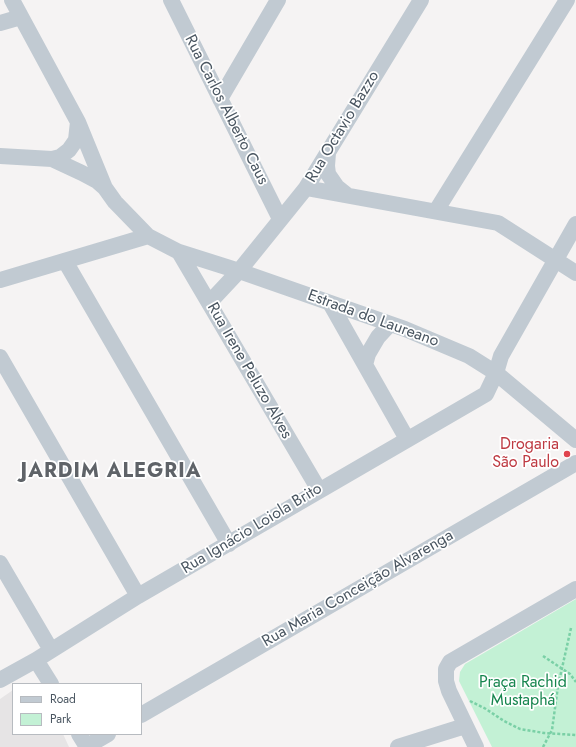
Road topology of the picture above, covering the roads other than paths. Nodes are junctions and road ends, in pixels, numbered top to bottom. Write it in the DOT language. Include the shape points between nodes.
graph roads {
  1 [pos="12,0"];
  2 [pos="171,0"];
  3 [pos="278,0"];
  4 [pos="421,0"];
  5 [pos="567,0"];
  6 [pos="21,16"];
  7 [pos="0,23"];
  8 [pos="220,99"];
  9 [pos="78,122"];
  10 [pos="328,153"];
  11 [pos="0,156"];
  12 [pos="52,159"];
  13 [pos="82,173"];
  14 [pos="105,188"];
  15 [pos="306,188"];
  16 [pos="347,195"];
  17 [pos="123,210"];
  18 [pos="436,211"];
  19 [pos="280,219"];
  20 [pos="576,224"];
  21 [pos="148,236"];
  22 [pos="118,245"];
  23 [pos="257,248"];
  24 [pos="179,252"];
  25 [pos="65,260"];
  26 [pos="556,260"];
  27 [pos="238,271"];
  28 [pos="576,272"];
  29 [pos="263,279"];
  30 [pos="0,280"];
  31 [pos="330,303"];
  32 [pos="209,304"];
  33 [pos="390,324"];
  34 [pos="0,356"];
  35 [pos="365,365"];
  36 [pos="496,372"];
  37 [pos="5,374"];
  38 [pos="407,439"];
  39 [pos="576,440"];
  40 [pos="576,463"];
  41 [pos="319,490"];
  42 [pos="229,544"];
  43 [pos="0,563"];
  44 [pos="576,589"];
  45 [pos="138,596"];
  46 [pos="51,650"];
  47 [pos="36,660"];
  48 [pos="0,680"];
  49 [pos="50,683"];
  50 [pos="142,714"];
  51 [pos="465,726"];
  52 [pos="80,735"];
  53 [pos="106,735"];
  54 [pos="87,747"];
  55 [pos="398,747"];
  56 [pos="476,747"];
  1 -- 6 [label="street"];
  2 -- 8 [label="street, Rua Carlos Alberto Caus"];
  3 -- 8 [label="street"];
  4 -- 10 [label="street, Rua Octavio Bazzo"];
  5 -- 18 [label="street"];
  6 -- 7 [label="street"];
  6 -- 9 [label="street"];
  8 -- 19 [label="street, Rua Carlos Alberto Caus"];
  9 -- 12 [label="street" via="76,140 69,150"];
  9 -- 13 [label="street" via="79,166"];
  9 -- 14 [label="street"];
  10 -- 15 [label="street, Rua Octavio Bazzo"];
  10 -- 16 [label="street" via="328,174 337,187"];
  11 -- 12 [label="street"];
  12 -- 13 [label="street"];
  13 -- 14 [label="street"];
  14 -- 17 [label="street, Estrada do Laureano"];
  15 -- 16 [label="street"];
  15 -- 19 [label="street, Rua Octavio Bazzo"];
  16 -- 18 [label="street"];
  17 -- 21 [label="street, Estrada do Laureano"];
  17 -- 22 [label="street" via="128,227 125,238"];
  18 -- 26 [label="street" via="498,223"];
  19 -- 23 [label="street, Rua Octavio Bazzo"];
  20 -- 26 [label="street, Rua Ignácio Loiola Brito"];
  21 -- 22 [label="street"];
  21 -- 24 [label="street, Estrada do Laureano"];
  22 -- 25 [label="street"];
  23 -- 27 [label="street, Rua Octavio Bazzo"];
  23 -- 29 [label="street" via="254,262 256,272"];
  24 -- 27 [label="street, Estrada do Laureano"];
  24 -- 32 [label="street, Rua Irene Peluzo Alves"];
  25 -- 30 [label="street"];
  25 -- 42 [label="street"];
  26 -- 28 [label="street"];
  26 -- 36 [label="street, Rua Ignácio Loiola Brito" via="501,356"];
  27 -- 29 [label="street, Estrada do Laureano"];
  27 -- 32 [label="street, Rua Octavio Bazzo"];
  29 -- 31 [label="street, Estrada do Laureano"];
  31 -- 33 [label="street, Estrada do Laureano"];
  31 -- 35 [label="street"];
  32 -- 41 [label="street, Rua Irene Peluzo Alves"];
  33 -- 35 [label="street" via="378,337"];
  33 -- 36 [label="street, Estrada do Laureano" via="469,356"];
  34 -- 37 [label="street"];
  35 -- 38 [label="street"];
  36 -- 38 [label="street, Rua Ignácio Loiola Brito" via="486,394"];
  36 -- 39 [label="street, Estrada do Laureano"];
  37 -- 45 [label="street"];
  38 -- 41 [label="street, Rua Ignácio Loiola Brito"];
  40 -- 50 [label="street, Rua Maria Conceição Alvarenga"];
  41 -- 42 [label="street, Rua Ignácio Loiola Brito"];
  42 -- 45 [label="street, Rua Ignácio Loiola Brito"];
  43 -- 46 [label="street"];
  44 -- 51 [label="street" via="450,662 446,669 446,681"];
  45 -- 46 [label="street, Rua Ignácio Loiola Brito"];
  46 -- 47 [label="street, Rua Ignácio Loiola Brito"];
  47 -- 48 [label="street, Rua Ignácio Loiola Brito"];
  47 -- 49 [label="street"];
  51 -- 55 [label="street"];
  51 -- 56 [label="street"];
  52 -- 54 [label="street"];
  53 -- 54 [label="street"];
}
